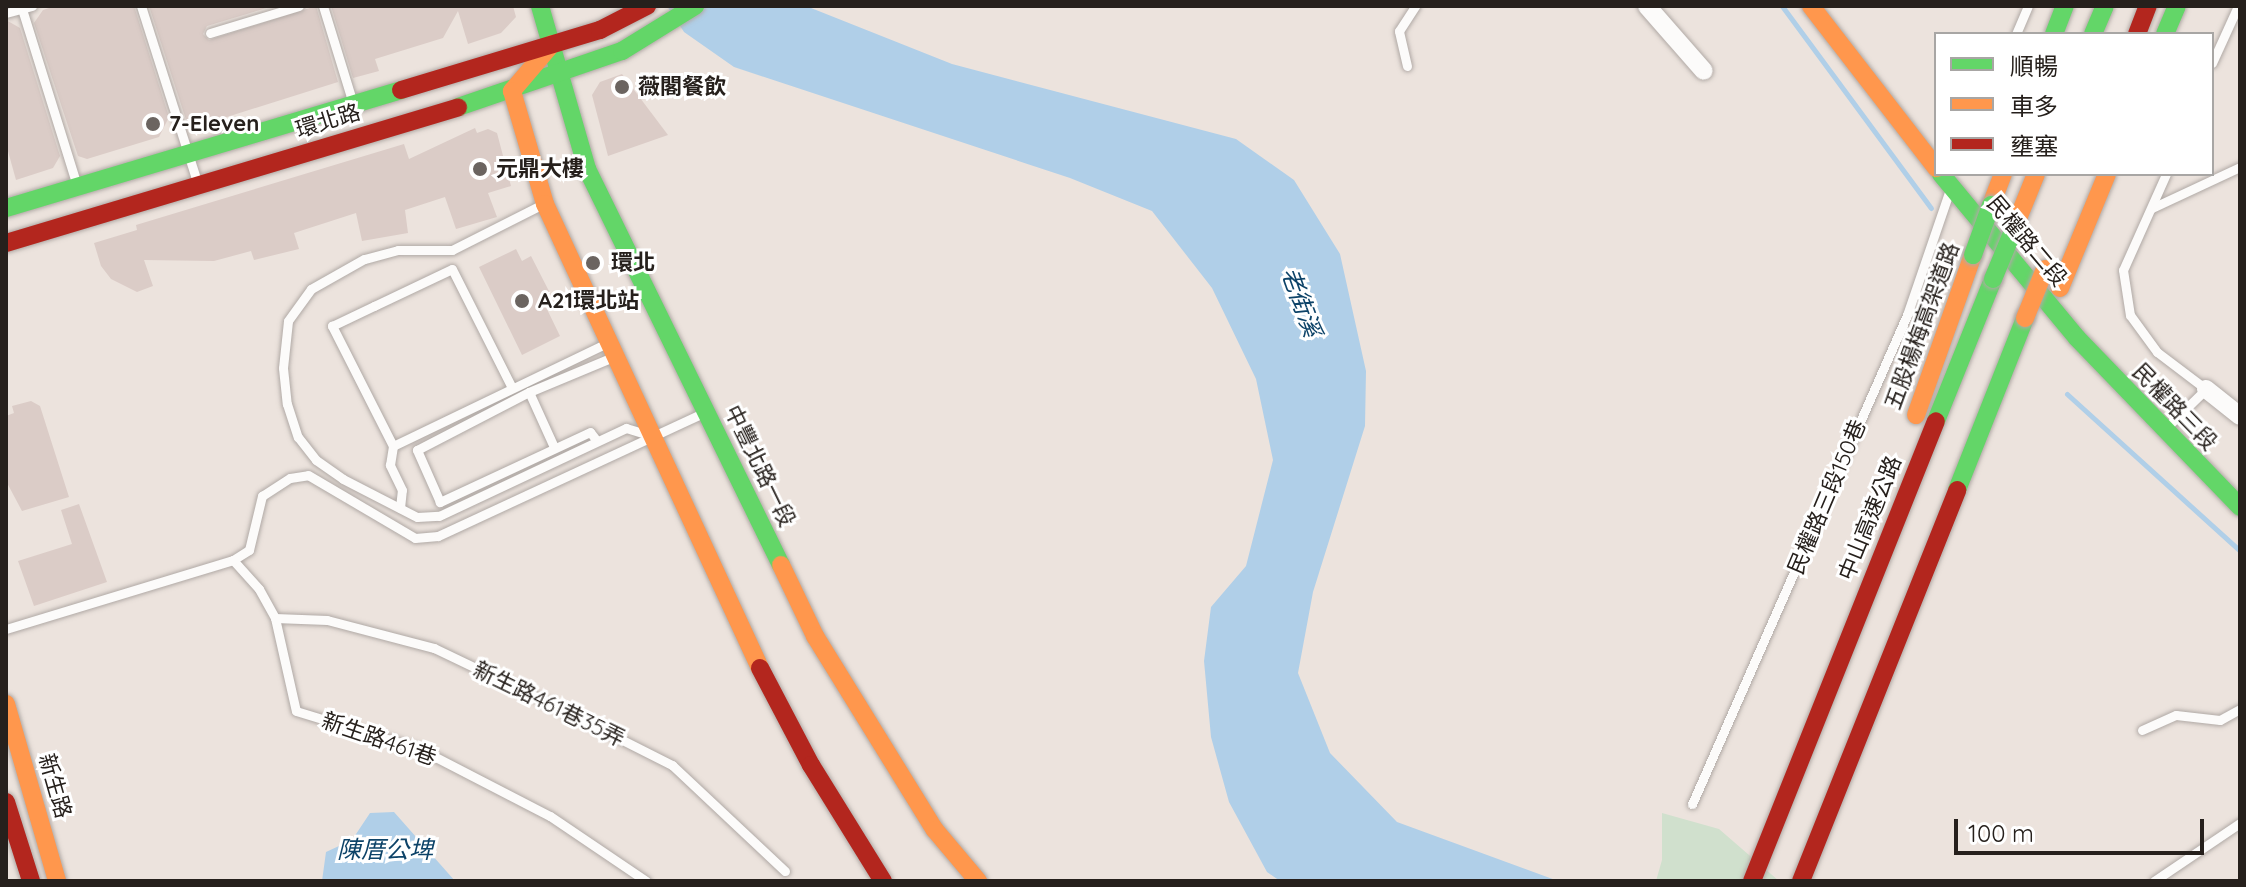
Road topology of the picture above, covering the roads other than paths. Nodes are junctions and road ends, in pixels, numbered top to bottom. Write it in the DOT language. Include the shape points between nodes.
graph roads {
  1 [pos="141,6"];
  2 [pos="299,6"];
  3 [pos="323,6"];
  4 [pos="540,6"];
  5 [pos="695,6"];
  6 [pos="1415,6"];
  7 [pos="1647,6"];
  8 [pos="1811,6"];
  9 [pos="2028,6"];
  10 [pos="2065,6"];
  11 [pos="2105,6"];
  12 [pos="2148,6"];
  13 [pos="2177,6"];
  14 [pos="2238,6"];
  15 [pos="645,7"];
  16 [pos="27,8"];
  17 [pos="6,13"];
  18 [pos="2017,32"];
  19 [pos="2055,32"];
  20 [pos="2094,32"];
  21 [pos="2138,32"];
  22 [pos="2166,32"];
  23 [pos="210,33"];
  24 [pos="552,44"];
  25 [pos="2214,59"];
  26 [pos="1407,66"];
  27 [pos="1704,71"];
  28 [pos="561,74"];
  29 [pos="512,91"];
  30 [pos="353,103"];
  31 [pos="185,153"];
  32 [pos="1934,165"];
  33 [pos="2240,167"];
  34 [pos="2002,176"];
  35 [pos="2035,176"];
  36 [pos="2106,176"];
  37 [pos="2165,176"];
  38 [pos="1949,178"];
  39 [pos="199,186"];
  40 [pos="78,187"];
  41 [pos="545,204"];
  42 [pos="6,208"];
  43 [pos="2152,208"];
  44 [pos="6,243"];
  45 [pos="2048,262"];
  46 [pos="2077,338"];
  47 [pos="610,350"];
  48 [pos="512,388"];
  49 [pos="2206,389"];
  50 [pos="529,392"];
  51 [pos="707,411"];
  52 [pos="2240,416"];
  53 [pos="2162,431"];
  54 [pos="649,435"];
  55 [pos="597,441"];
  56 [pos="393,446"];
  57 [pos="554,447"];
  58 [pos="2240,507"];
  59 [pos="400,508"];
  60 [pos="233,560"];
  61 [pos="1919,591"];
  62 [pos="275,618"];
  63 [pos="6,629"];
  64 [pos="1831,678"];
  65 [pos="6,704"];
  66 [pos="2240,709"];
  67 [pos="2142,730"];
  68 [pos="6,802"];
  69 [pos="1692,804"];
  70 [pos="2240,823"];
  71 [pos="785,871"];
  72 [pos="31,881"];
  73 [pos="57,881"];
  74 [pos="646,881"];
  75 [pos="883,881"];
  76 [pos="978,881"];
  77 [pos="1752,881"];
  78 [pos="1801,881"];
  79 [pos="2154,881"];
  1 -- 31 [label="lane"];
  2 -- 23 [label="lane"];
  3 -- 30 [label="lane"];
  4 -- 24 [label="main road, 中豐北路一段"];
  5 -- 28 [label="main road, 環北路" via="659,32"];
  6 -- 26 [label="lane" via="1399,31"];
  7 -- 27 [label="street"];
  8 -- 32 [label="main road"];
  9 -- 18 [label="lane"];
  10 -- 19 [label="main road"];
  11 -- 20 [label="main road"];
  12 -- 21 [label="main road"];
  13 -- 22 [label="main road"];
  14 -- 25 [label="lane"];
  15 -- 24 [label="main road, 環北路" via="600,30"];
  16 -- 17 [label="lane"];
  16 -- 40 [label="lane"];
  24 -- 28 [label="main road, 中豐北路一段"];
  24 -- 29 [label="main road"];
  24 -- 30 [label="main road, 環北路"];
  28 -- 29 [label="main road, 環北路"];
  28 -- 51 [label="main road, 中豐北路一段" via="587,169"];
  29 -- 39 [label="main road, 環北路"];
  29 -- 41 [label="main road"];
  30 -- 31 [label="main road, 環北路"];
  31 -- 39 [label="lane"];
  31 -- 40 [label="main road, 環北路"];
  33 -- 43 [label="lane"];
  34 -- 64 [label="main road, 五股楊梅高架道路, bridge" via="1925,386"];
  35 -- 64 [label="main road, 中山高速公路, bridge"];
  36 -- 61 [label="main road"];
  37 -- 43 [label="lane"];
  38 -- 46 [label="main road, 民權路二段"];
  38 -- 69 [label="lane, 民權路三段150巷" via="1907,315"];
  39 -- 44 [label="main road, 環北路"];
  40 -- 42 [label="main road, 環北路"];
  41 -- 47 [label="main road"];
  41 -- 59 [label="lane" via="452,250 398,250 349,264 311,289 288,321 287,404 298,437 316,460 343,479"];
  43 -- 49 [label="lane" via="2123,270 2130,315 2157,352"];
  45 -- 61 [label="main road, bridge"];
  46 -- 53 [label="main road, 民權路三段"];
  47 -- 48 [label="lane"];
  47 -- 50 [label="lane"];
  47 -- 54 [label="main road"];
  48 -- 56 [label="lane"];
  48 -- 56 [label="lane" via="452,269 332,326"];
  49 -- 52 [label="street"];
  49 -- 53 [label="lane"];
  50 -- 57 [label="lane"];
  50 -- 57 [label="lane" via="417,450 434,489 440,502"];
  51 -- 54 [label="lane"];
  51 -- 76 [label="main road, 中豐北路一段" via="815,636 935,830"];
  53 -- 58 [label="main road, 民權路三段"];
  54 -- 55 [label="lane" via="626,428"];
  54 -- 60 [label="lane" via="438,536 415,538 308,475 290,478 262,496 249,550"];
  54 -- 75 [label="main road" via="748,646 811,765"];
  55 -- 57 [label="lane" via="590,432"];
  55 -- 59 [label="lane" via="439,516 417,517"];
  56 -- 59 [label="lane" via="390,465 402,490"];
  60 -- 62 [label="lane, 新生路461巷" via="259,589"];
  60 -- 63 [label="lane"];
  61 -- 78 [label="main road"];
  62 -- 71 [label="lane, 新生路461巷35弄" via="327,620 434,648 559,708 672,765"];
  62 -- 74 [label="lane, 新生路461巷" via="296,711 447,762 550,816"];
  64 -- 77 [label="main road, 中山高速公路"];
  65 -- 73 [label="main road, 新生路"];
  66 -- 67 [label="lane" via="2220,720 2176,715"];
  68 -- 72 [label="main road"];
  70 -- 79 [label="lane"];
}
